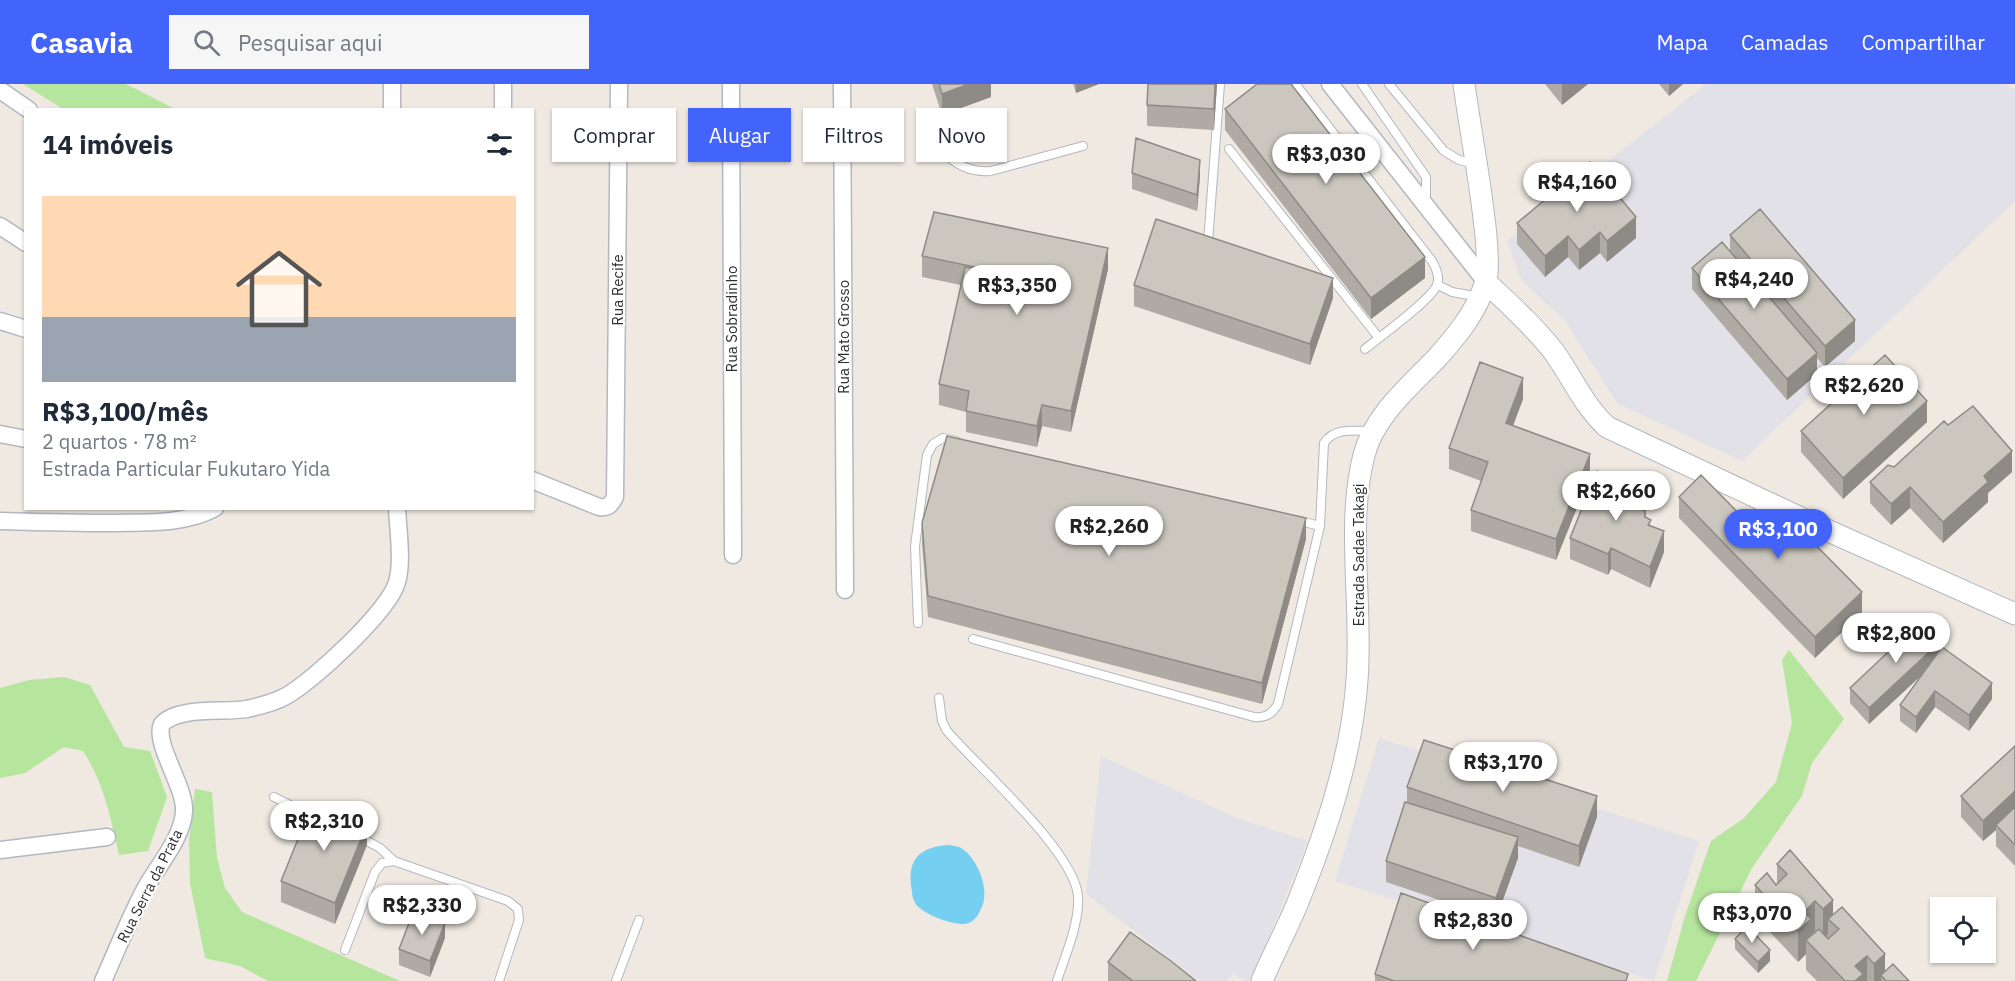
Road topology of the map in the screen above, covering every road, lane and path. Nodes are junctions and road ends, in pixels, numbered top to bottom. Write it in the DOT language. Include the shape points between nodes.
graph roads {
  1 [pos="392,84"];
  2 [pos="503,84"];
  3 [pos="619,84"];
  4 [pos="731,84"];
  5 [pos="842,84"];
  6 [pos="1220,84"];
  7 [pos="1329,84"];
  8 [pos="1362,84"];
  9 [pos="1389,84"];
  10 [pos="1464,84"];
  11 [pos="1297,86"];
  12 [pos="0,90"];
  13 [pos="26,108"];
  14 [pos="392,108"];
  15 [pos="503,108"];
  16 [pos="1083,146"];
  17 [pos="1228,149"];
  18 [pos="958,162"];
  19 [pos="1476,164"];
  20 [pos="1426,206"];
  21 [pos="0,226"];
  22 [pos="24,242"];
  23 [pos="1208,242"];
  24 [pos="1438,285"];
  25 [pos="1483,290"];
  26 [pos="0,321"];
  27 [pos="24,328"];
  28 [pos="1379,338"];
  29 [pos="1365,349"];
  30 [pos="1373,431"];
  31 [pos="0,434"];
  32 [pos="24,439"];
  33 [pos="966,444"];
  34 [pos="534,481"];
  35 [pos="212,510"];
  36 [pos="398,510"];
  37 [pos="1286,518"];
  38 [pos="0,521"];
  39 [pos="1320,526"];
  40 [pos="733,555"];
  41 [pos="845,591"];
  42 [pos="2015,614"];
  43 [pos="918,622"];
  44 [pos="973,639"];
  45 [pos="939,698"];
  46 [pos="274,797"];
  47 [pos="323,821"];
  48 [pos="353,834"];
  49 [pos="107,837"];
  50 [pos="0,850"];
  51 [pos="394,861"];
  52 [pos="639,920"];
  53 [pos="345,950"];
  54 [pos="103,981"];
  55 [pos="499,981"];
  56 [pos="616,981"];
  57 [pos="1058,981"];
  58 [pos="1262,981"];
  1 -- 14 [label="street"];
  2 -- 15 [label="street"];
  3 -- 34 [label="street, Rua Recife" via="615,497 606,508 599,507"];
  4 -- 40 [label="street, Rua Sobradinho"];
  5 -- 41 [label="street, Rua Mato Grosso"];
  6 -- 23 [label="lane"];
  7 -- 20 [label="street"];
  8 -- 20 [label="lane" via="1426,177"];
  9 -- 19 [label="lane" via="1444,151"];
  10 -- 19 [label="street, Estrada Sadae Takagi"];
  11 -- 24 [label="lane" via="1432,261"];
  12 -- 13 [label="street"];
  16 -- 18 [label="lane" via="991,171 977,172"];
  17 -- 28 [label="lane"];
  19 -- 25 [label="street, Estrada Sadae Takagi" via="1487,251"];
  20 -- 25 [label="street"];
  21 -- 22 [label="street"];
  24 -- 25 [label="lane" via="1452,292"];
  24 -- 28 [label="lane"];
  25 -- 30 [label="street, Estrada Sadae Takagi" via="1460,332"];
  25 -- 42 [label="street" via="1544,340 1595,416 1607,427"];
  26 -- 27 [label="street"];
  28 -- 29 [label="lane"];
  30 -- 39 [label="lane" via="1337,431 1324,443"];
  30 -- 58 [label="street, Estrada Sadae Takagi" via="1359,477 1358,681 1340,783 1297,904"];
  31 -- 32 [label="street"];
  33 -- 43 [label="lane" via="943,438 927,454 915,546"];
  35 -- 38 [label="street" via="182,520"];
  36 -- 54 [label="street, Rua Serra da Prata" via="399,569 393,595 332,659 302,686 275,702 244,710 184,714 162,724 164,749 182,798 182,822"];
  37 -- 39 [label="lane"];
  39 -- 44 [label="lane" via="1278,704 1264,718"];
  45 -- 57 [label="lane" via="947,731 1047,837 1073,878 1078,895 1077,915"];
  46 -- 47 [label="lane"];
  48 -- 51 [label="lane" via="371,841"];
  49 -- 50 [label="street"];
  51 -- 53 [label="lane" via="382,863 375,872"];
  51 -- 55 [label="lane" via="508,901 518,909 519,920"];
  52 -- 56 [label="lane"];
}
